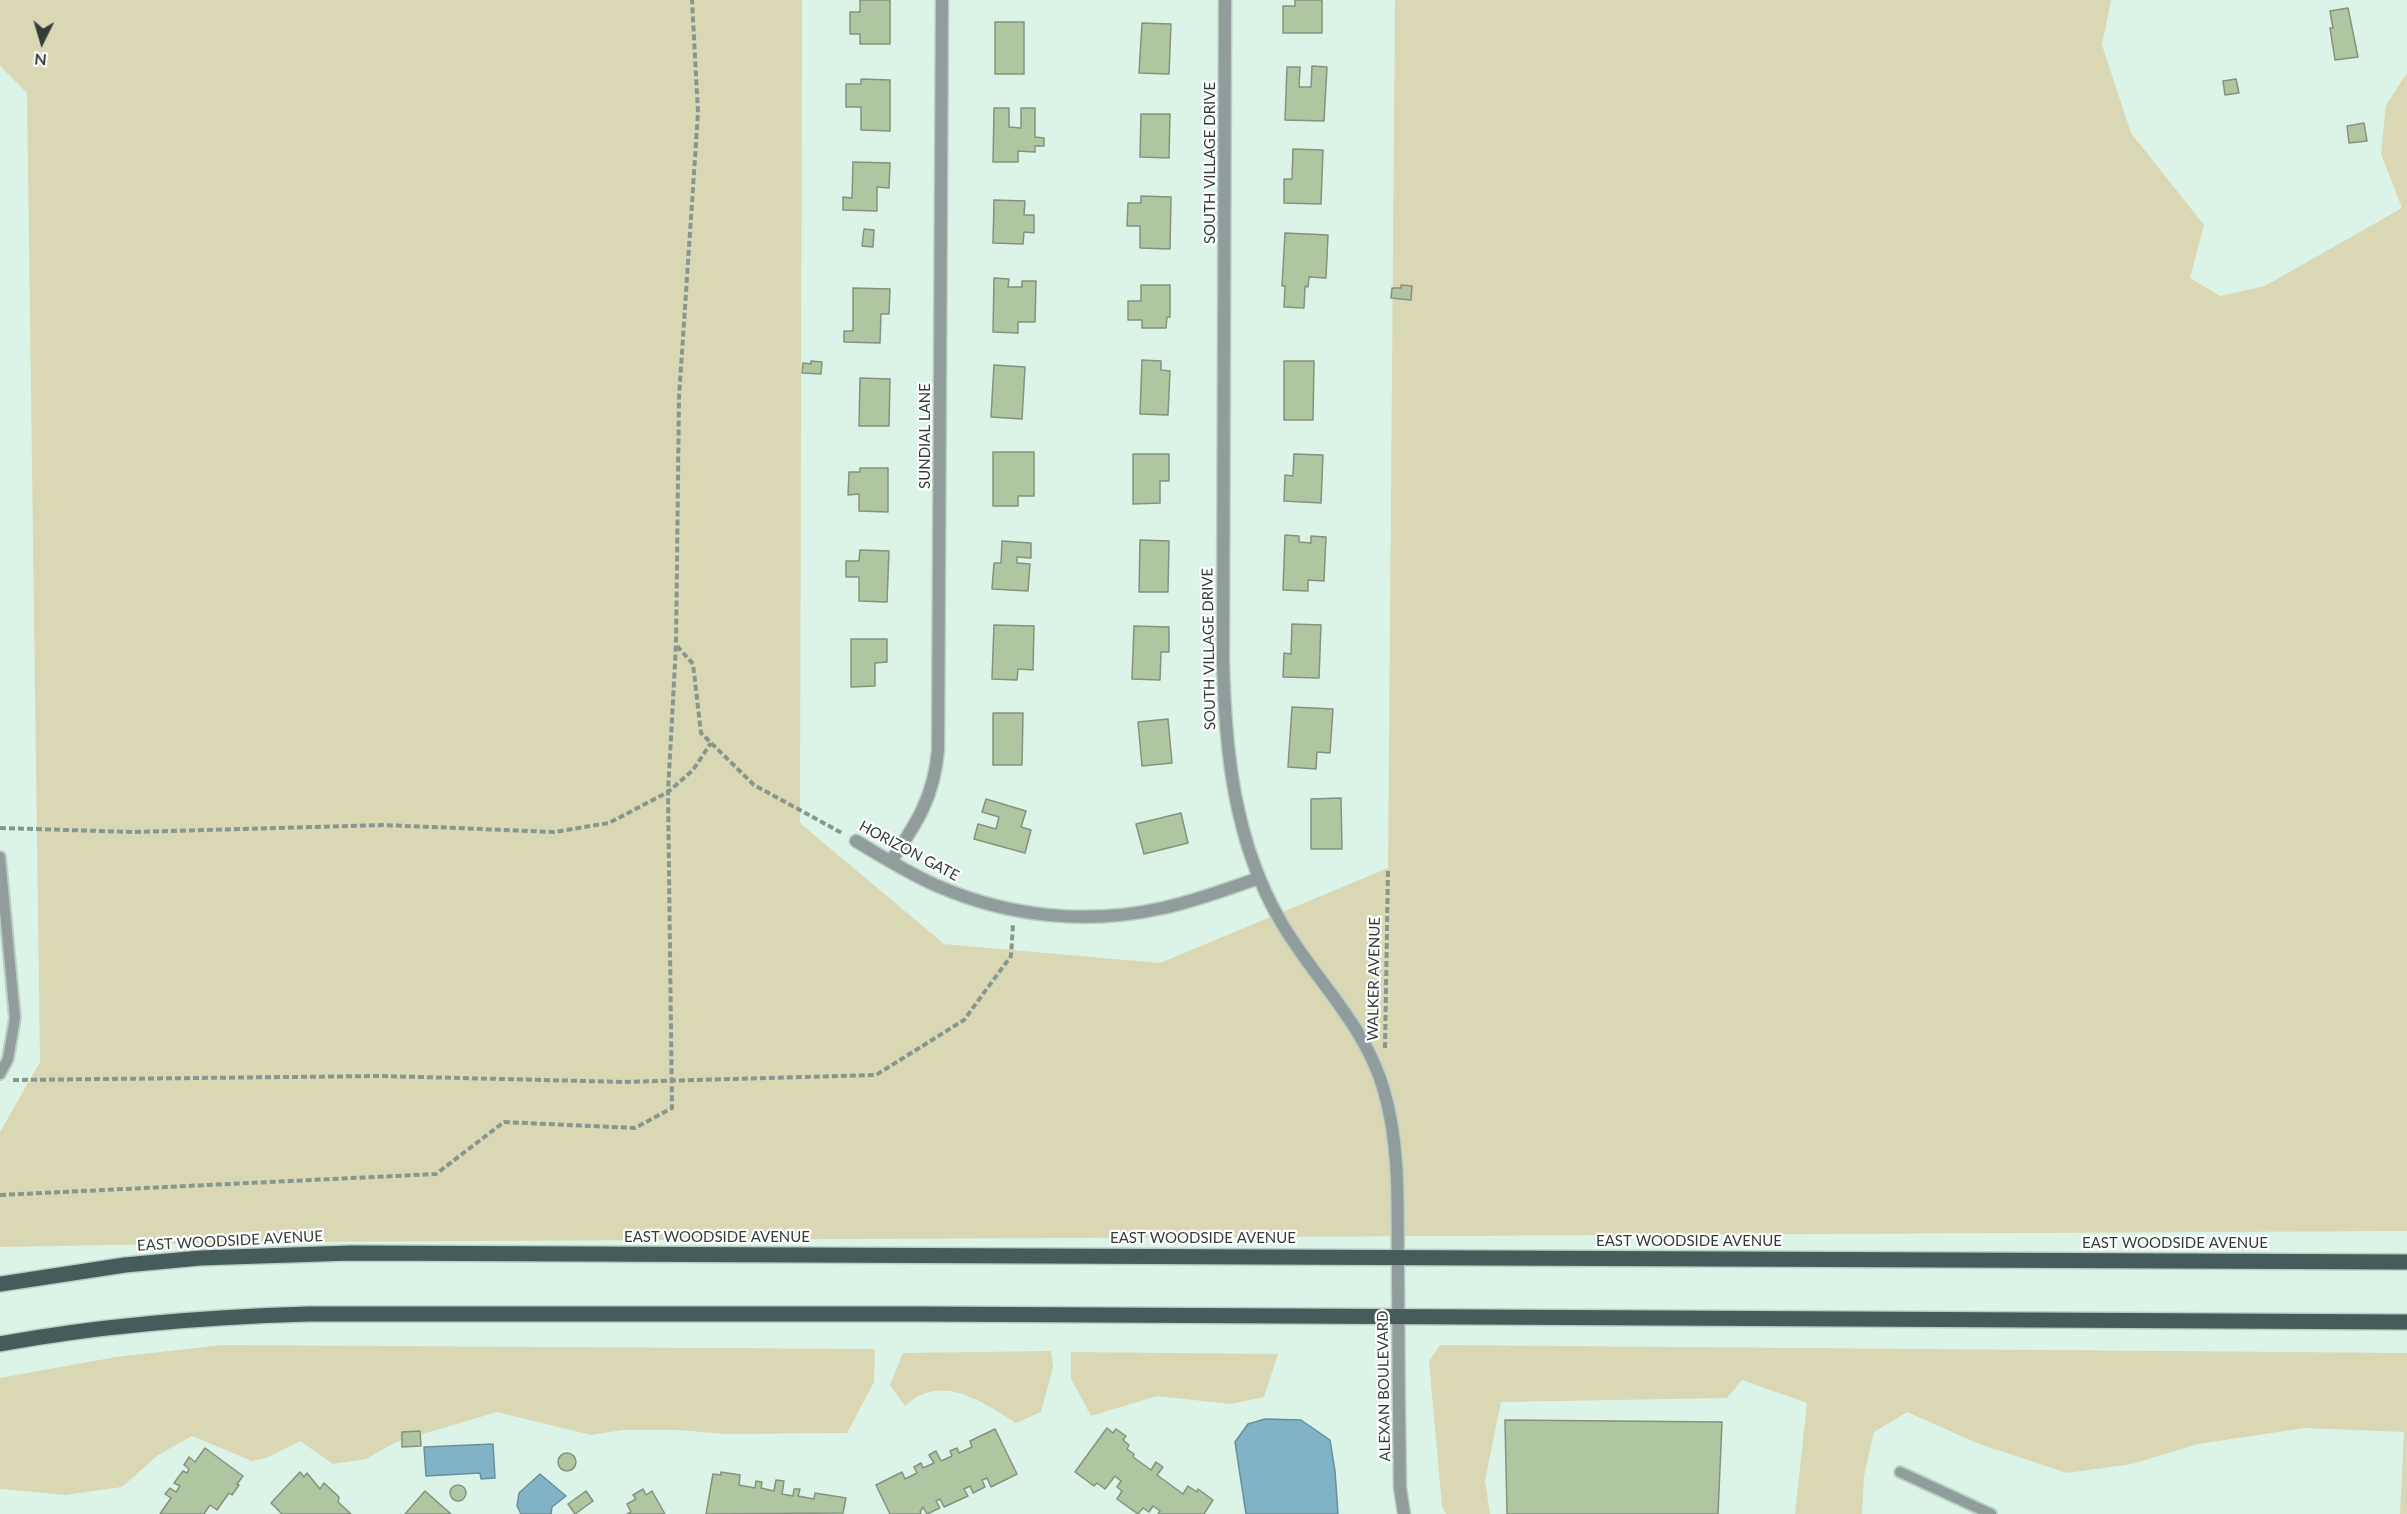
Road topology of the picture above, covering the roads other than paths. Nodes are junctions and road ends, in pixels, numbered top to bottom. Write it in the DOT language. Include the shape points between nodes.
graph roads {
  1 [pos="942,0"];
  2 [pos="1225,0"];
  3 [pos="856,841"];
  4 [pos="0,857"];
  5 [pos="891,861"];
  6 [pos="1259,878"];
  7 [pos="0,1074"];
  8 [pos="1398,1257"];
  9 [pos="2407,1262"];
  10 [pos="0,1284"];
  11 [pos="1398,1317"];
  12 [pos="2407,1322"];
  13 [pos="0,1344"];
  14 [pos="1900,1472"];
  15 [pos="1404,1514"];
  16 [pos="1991,1514"];
  1 -- 5 [label="street, SUNDIAL LANE" via="938,750 930,796"];
  2 -- 6 [label="street, SOUTH VILLAGE DRIVE" via="1224,703 1236,802"];
  3 -- 5 [label="street, HORIZON GATE"];
  4 -- 7 [label="lane" via="15,1018 8,1059"];
  5 -- 6 [label="street, HORIZON GATE" via="938,887 975,900 1046,916 1089,918 1196,900"];
  6 -- 8 [label="street, SOUTH VILLAGE DRIVE" via="1281,922 1346,1014 1384,1090 1396,1157"];
  8 -- 9 [label="main road, EAST WOODSIDE AVENUE"];
  8 -- 10 [label="main road, EAST WOODSIDE AVENUE" via="276,1254 125,1265"];
  8 -- 11 [label="street, ALEXAN BOULEVARD"];
  11 -- 12 [label="main road"];
  11 -- 13 [label="main road" via="309,1314 154,1323"];
  11 -- 15 [label="street, ALEXAN BOULEVARD" via="1400,1488"];
  14 -- 16 [label="lane"];
}
